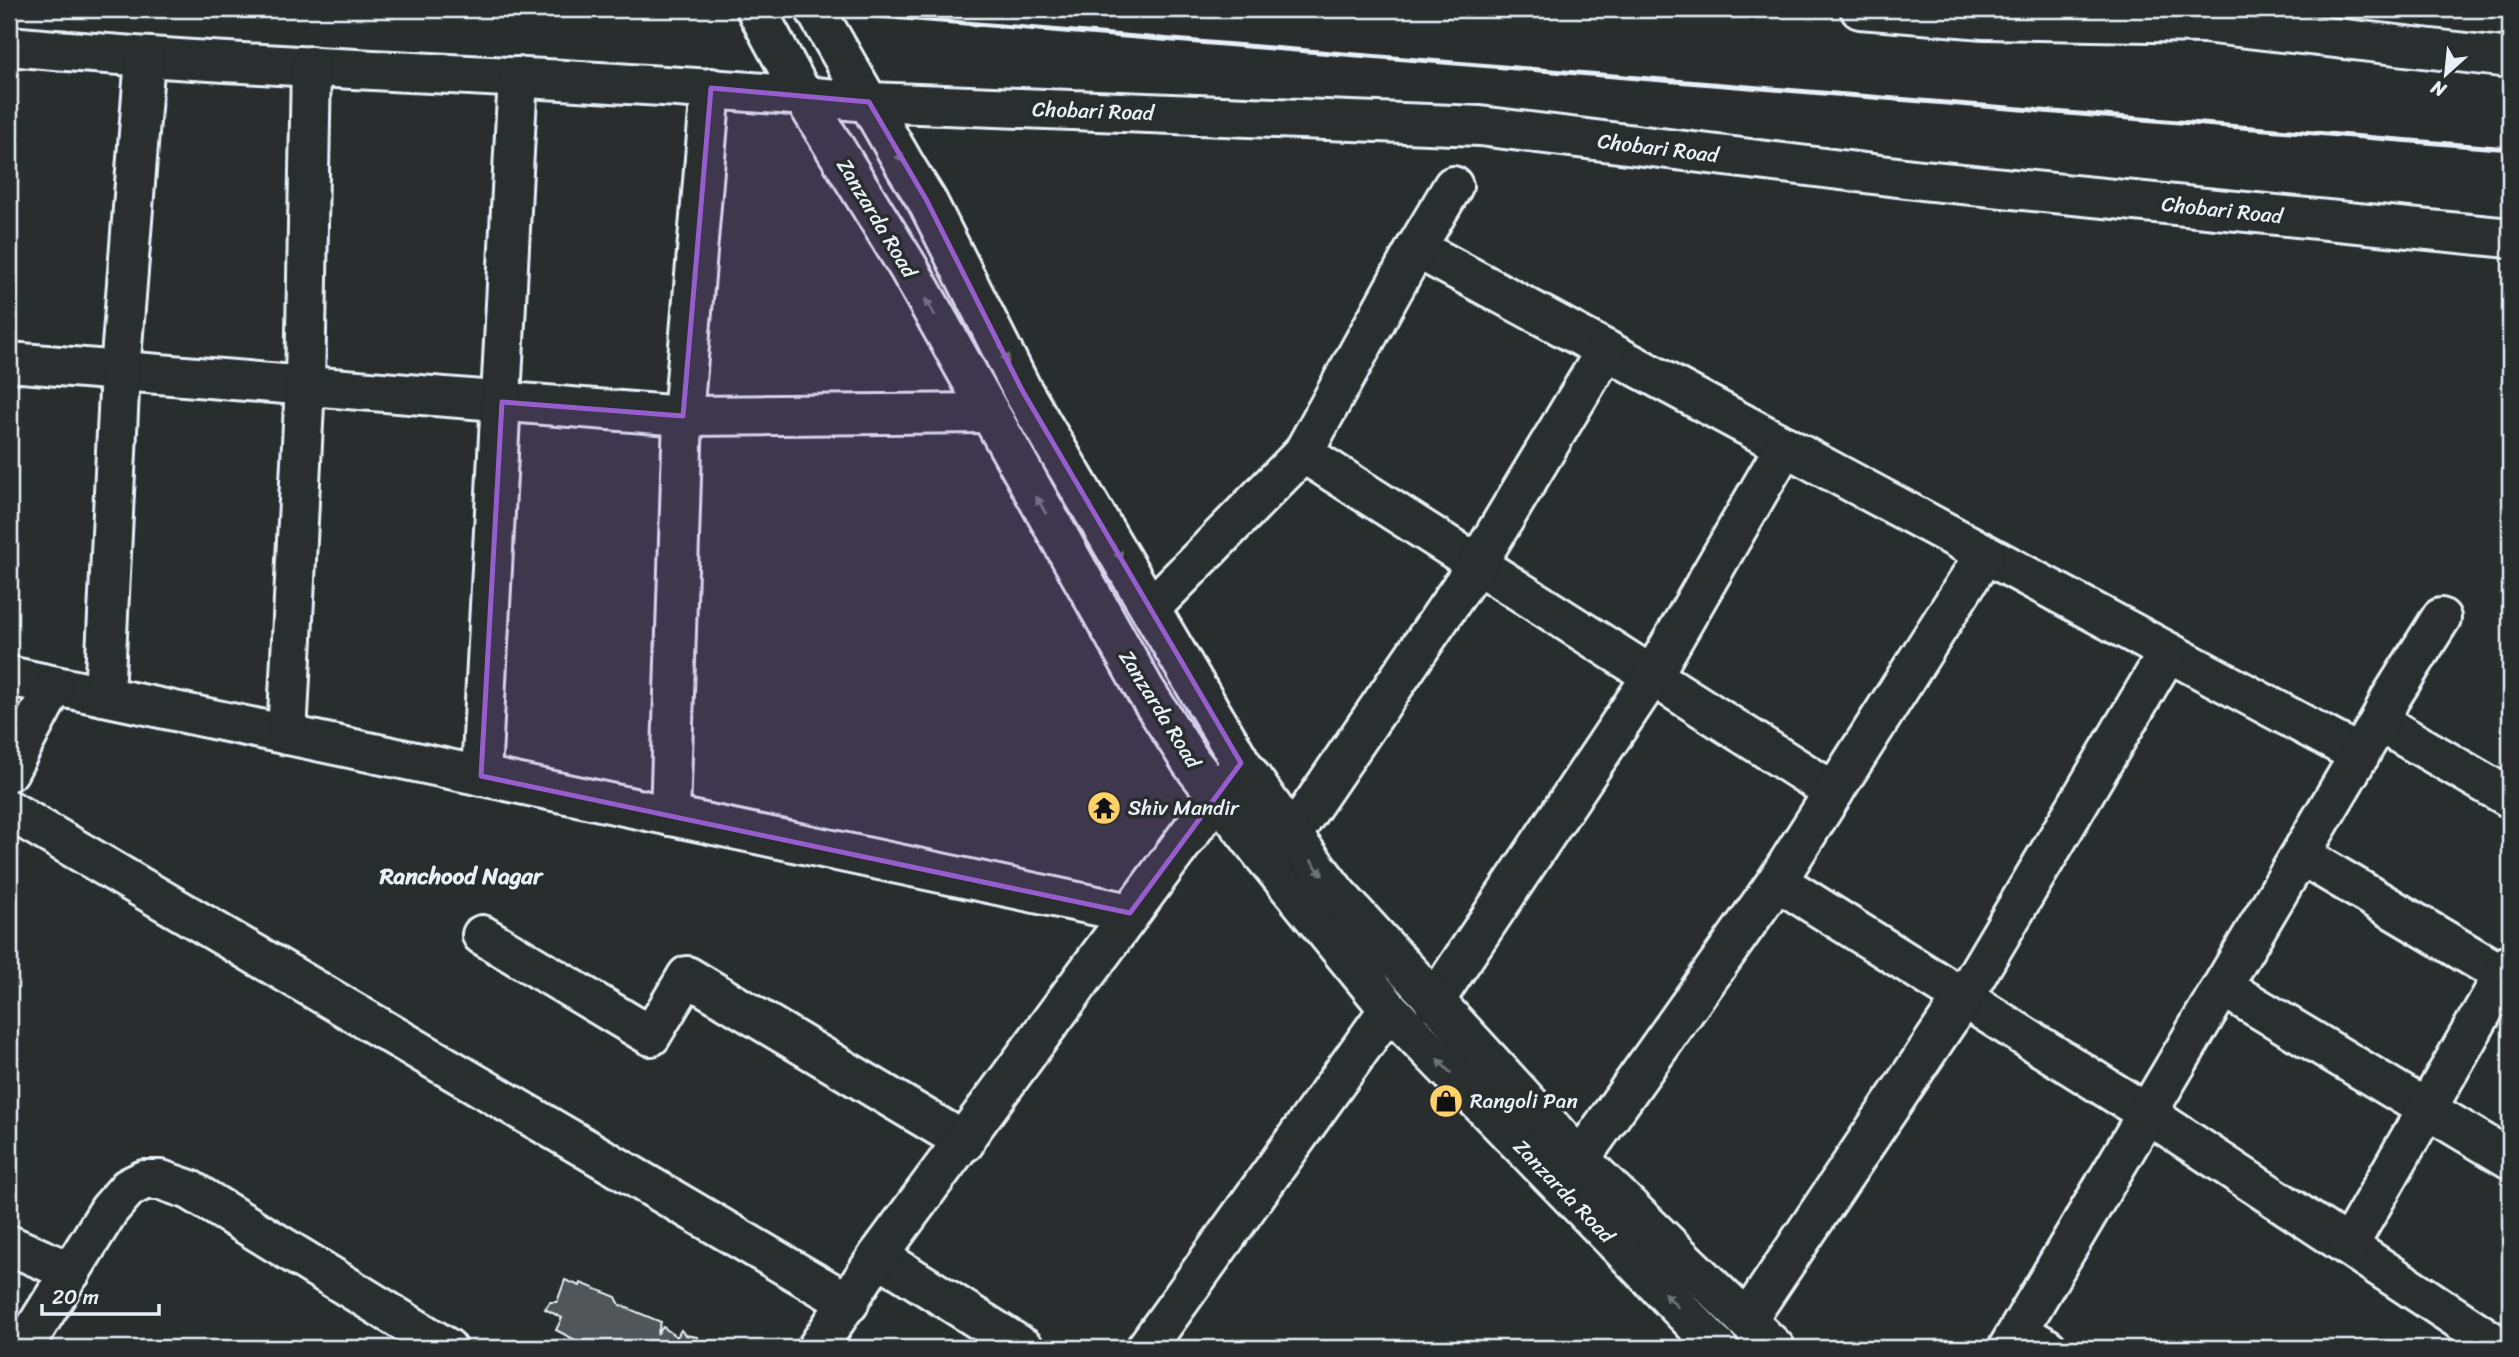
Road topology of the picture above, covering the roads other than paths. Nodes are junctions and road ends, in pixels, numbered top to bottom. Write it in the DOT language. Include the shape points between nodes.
graph roads {
  1 [pos="756,9"];
  2 [pos="816,9"];
  3 [pos="1860,9"];
  4 [pos="1986,14"];
  5 [pos="2207,16"];
  6 [pos="9,46"];
  7 [pos="145,58"];
  8 [pos="2510,58"];
  9 [pos="311,66"];
  10 [pos="518,77"];
  11 [pos="711,88"];
  12 [pos="803,96"];
  13 [pos="869,102"];
  14 [pos="1453,186"];
  15 [pos="2510,238"];
  16 [pos="1416,248"];
  17 [pos="1606,350"];
  18 [pos="9,362"];
  19 [pos="120,371"];
  20 [pos="305,385"];
  21 [pos="502,402"];
  22 [pos="989,413"];
  23 [pos="683,416"];
  24 [pos="1785,446"];
  25 [pos="1303,453"];
  26 [pos="1985,554"];
  27 [pos="1477,564"];
  28 [pos="1151,608"];
  29 [pos="2441,618"];
  30 [pos="2168,652"];
  31 [pos="9,676"];
  32 [pos="1652,676"];
  33 [pos="54,685"];
  34 [pos="104,696"];
  35 [pos="2379,722"];
  36 [pos="287,735"];
  37 [pos="2360,755"];
  38 [pos="1241,763"];
  39 [pos="9,771"];
  40 [pos="481,776"];
  41 [pos="1834,792"];
  42 [pos="1217,797"];
  43 [pos="2510,798"];
  44 [pos="9,810"];
  45 [pos="670,816"];
  46 [pos="1292,835"];
  47 [pos="2301,855"];
  48 [pos="1777,881"];
  49 [pos="1130,913"];
  50 [pos="482,935"];
  51 [pos="2508,973"];
  52 [pos="2223,988"];
  53 [pos="1963,998"];
  54 [pos="1434,1002"];
  55 [pos="1390,1009"];
  56 [pos="2427,1110"];
  57 [pos="2148,1114"];
  58 [pos="965,1142"];
  59 [pos="2510,1159"];
  60 [pos="1580,1160"];
  61 [pos="9,1245"];
  62 [pos="2348,1246"];
  63 [pos="878,1256"];
  64 [pos="71,1272"];
  65 [pos="849,1303"];
  66 [pos="1747,1320"];
  67 [pos="2025,1343"];
  68 [pos="23,1348"];
  69 [pos="447,1348"];
  70 [pos="817,1348"];
  71 [pos="1024,1348"];
  72 [pos="1146,1348"];
  73 [pos="1718,1348"];
  74 [pos="1775,1348"];
  75 [pos="2502,1348"];
  1 -- 12 [label="street, Zanzarda Road"];
  2 -- 13 [label="street"];
  3 -- 4 [label="street"];
  4 -- 5 [label="street"];
  5 -- 8 [label="street"];
  6 -- 7 [label="street, Chobari Road"];
  7 -- 9 [label="street, Chobari Road"];
  7 -- 19 [label="street"];
  9 -- 10 [label="street, Chobari Road"];
  9 -- 20 [label="street"];
  10 -- 11 [label="street, Chobari Road"];
  10 -- 21 [label="street"];
  11 -- 12 [label="street, Chobari Road"];
  11 -- 23 [label="street"];
  12 -- 13 [label="street, Chobari Road"];
  22 -- 12 [label="street, Zanzarda Road, one-way" via="908,267"];
  13 -- 15 [label="street, Chobari Road" via="1480,126 1922,180"];
  13 -- 28 [label="street, one-way" via="927,201 1022,390"];
  14 -- 16 [label="street"];
  16 -- 17 [label="street"];
  16 -- 25 [label="street"];
  17 -- 24 [label="street"];
  17 -- 27 [label="street"];
  18 -- 19 [label="street"];
  19 -- 20 [label="street"];
  19 -- 34 [label="street"];
  20 -- 21 [label="street"];
  20 -- 36 [label="street"];
  21 -- 23 [label="street"];
  21 -- 40 [label="street"];
  22 -- 23 [label="street"];
  42 -- 22 [label="street, Zanzarda Road, one-way" via="1145,690"];
  23 -- 45 [label="street"];
  24 -- 26 [label="street"];
  24 -- 32 [label="street"];
  25 -- 27 [label="street"];
  25 -- 28 [label="street"];
  26 -- 30 [label="street"];
  26 -- 41 [label="street"];
  27 -- 32 [label="street"];
  27 -- 46 [label="street"];
  28 -- 38 [label="street"];
  29 -- 35 [label="street"];
  30 -- 37 [label="street"];
  30 -- 53 [label="street"];
  31 -- 33 [label="street"];
  32 -- 41 [label="street"];
  32 -- 54 [label="street"];
  33 -- 34 [label="street"];
  33 -- 39 [label="street"];
  34 -- 36 [label="street"];
  35 -- 37 [label="street"];
  35 -- 43 [label="street"];
  36 -- 40 [label="street"];
  37 -- 47 [label="street"];
  38 -- 42 [label="street"];
  38 -- 46 [label="street"];
  40 -- 45 [label="street"];
  41 -- 48 [label="street"];
  42 -- 49 [label="street"];
  42 -- 55 [label="street, Zanzarda Road"];
  44 -- 65 [label="street"];
  45 -- 49 [label="street"];
  46 -- 54 [label="street, one-way" via="1337,894"];
  47 -- 51 [label="street"];
  47 -- 52 [label="street"];
  48 -- 53 [label="street"];
  48 -- 60 [label="street"];
  49 -- 58 [label="street"];
  50 -- 58 [label="street" via="651,1036 687,976"];
  51 -- 56 [label="street"];
  52 -- 56 [label="street"];
  52 -- 57 [label="street"];
  53 -- 57 [label="street"];
  53 -- 66 [label="street"];
  54 -- 60 [label="street"];
  55 -- 72 [label="street"];
  73 -- 55 [label="street, Zanzarda Road, one-way"];
  56 -- 59 [label="street"];
  56 -- 62 [label="street"];
  57 -- 62 [label="street"];
  57 -- 67 [label="street"];
  58 -- 63 [label="street"];
  60 -- 66 [label="street"];
  61 -- 64 [label="street"];
  62 -- 75 [label="street"];
  63 -- 65 [label="street"];
  63 -- 71 [label="street"];
  64 -- 68 [label="street"];
  64 -- 69 [label="street" via="128,1188 144,1180 161,1180 190,1190"];
  65 -- 70 [label="street"];
  66 -- 74 [label="street"];
}
